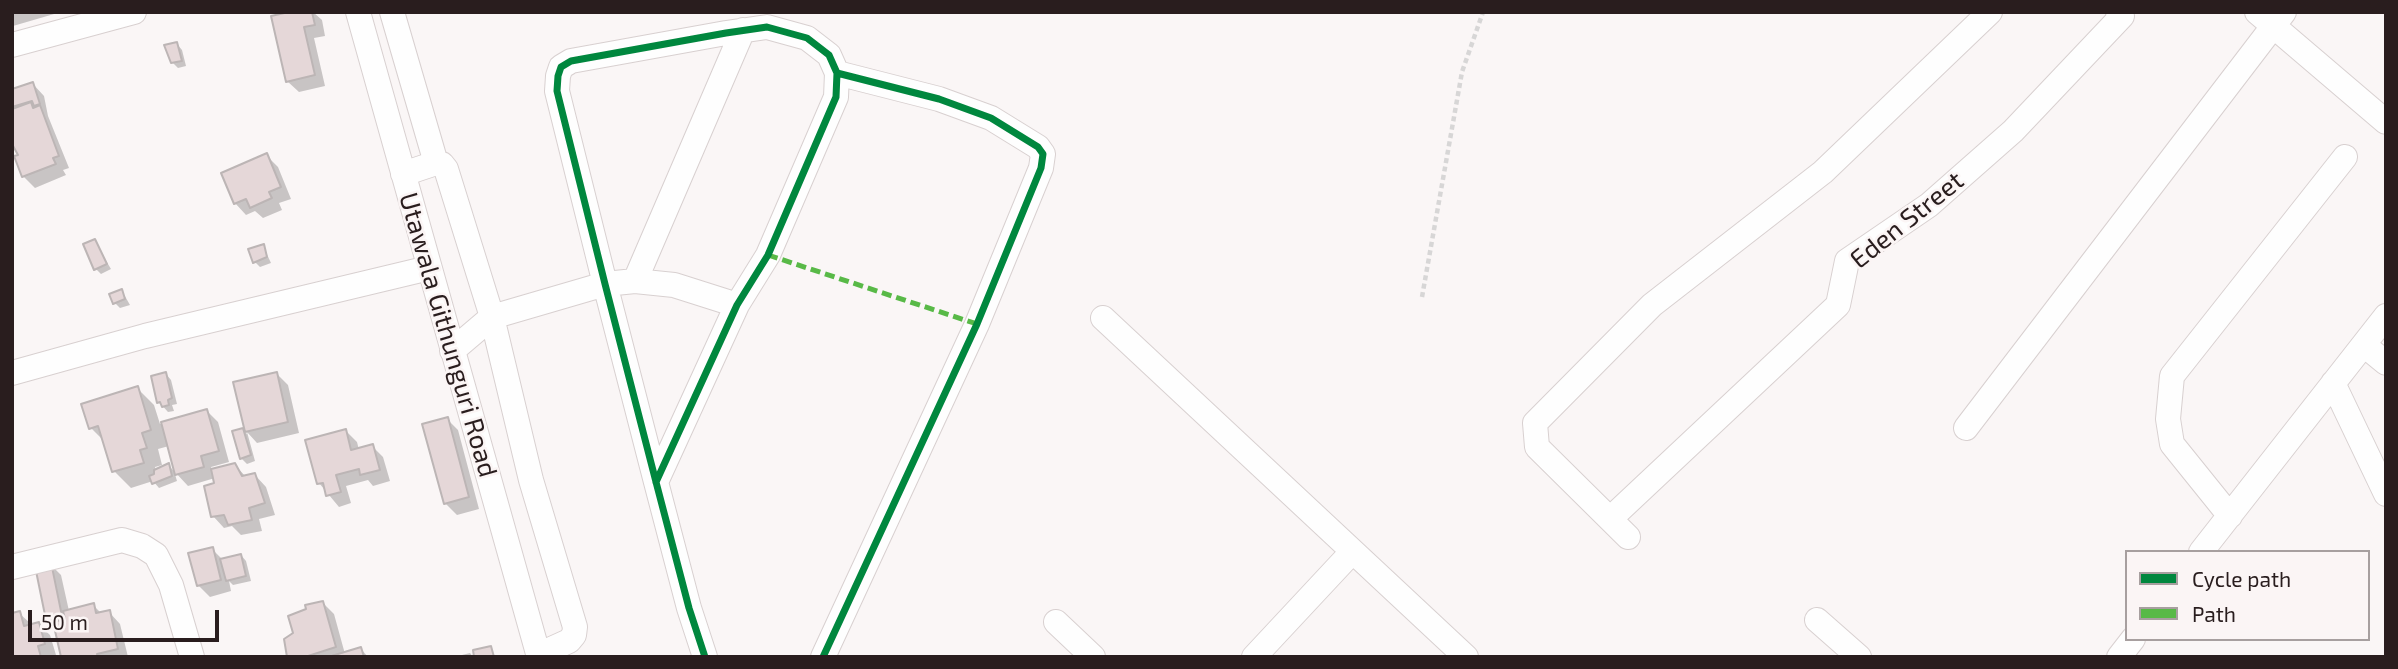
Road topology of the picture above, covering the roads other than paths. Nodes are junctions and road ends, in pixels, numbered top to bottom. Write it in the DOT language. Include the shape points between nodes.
graph roads {
  1 [pos="134,12"];
  2 [pos="358,12"];
  3 [pos="392,12"];
  4 [pos="1990,12"];
  5 [pos="2118,12"];
  6 [pos="2272,17"];
  7 [pos="743,30"];
  8 [pos="12,46"];
  9 [pos="837,73"];
  10 [pos="2386,122"];
  11 [pos="2346,157"];
  12 [pos="436,163"];
  13 [pos="403,174"];
  14 [pos="429,268"];
  15 [pos="635,281"];
  16 [pos="605,284"];
  17 [pos="737,305"];
  18 [pos="492,317"];
  19 [pos="2386,317"];
  20 [pos="1103,318"];
  21 [pos="2364,345"];
  22 [pos="453,351"];
  23 [pos="2386,363"];
  24 [pos="12,373"];
  25 [pos="2333,383"];
  26 [pos="1966,429"];
  27 [pos="531,480"];
  28 [pos="656,482"];
  29 [pos="492,492"];
  30 [pos="2386,494"];
  31 [pos="2230,516"];
  32 [pos="1610,519"];
  33 [pos="1628,537"];
  34 [pos="2204,550"];
  35 [pos="1352,552"];
  36 [pos="12,567"];
  37 [pos="1817,620"];
  38 [pos="1056,622"];
  39 [pos="2131,641"];
  40 [pos="538,656"];
  41 [pos="192,657"];
  42 [pos="705,657"];
  43 [pos="823,657"];
  44 [pos="1093,657"];
  45 [pos="1254,657"];
  46 [pos="1466,657"];
  47 [pos="1859,657"];
  48 [pos="2119,657"];
  1 -- 8 [label="street"];
  2 -- 13 [label="street, Utawala Githunguri Road"];
  3 -- 12 [label="street"];
  4 -- 32 [label="street" via="1823,172 1652,305 1535,423 1537,447"];
  5 -- 32 [label="street, Eden Street" via="2122,16 2013,131 1929,205 1847,261 1838,305"];
  6 -- 10 [label="street"];
  6 -- 26 [label="street"];
  7 -- 9 [label="street" via="767,27 807,38 829,55"];
  7 -- 15 [label="street"];
  7 -- 16 [label="street" via="572,61 561,67 558,91"];
  9 -- 17 [label="street" via="836,97 768,255"];
  9 -- 43 [label="street" via="939,99 991,118 1038,147 1042,155 1041,168 977,324"];
  11 -- 31 [label="street" via="2172,376 2168,419 2172,443"];
  12 -- 13 [label="street"];
  12 -- 18 [label="street" via="446,169"];
  13 -- 14 [label="street, Utawala Githunguri Road"];
  14 -- 22 [label="street, Utawala Githunguri Road"];
  14 -- 24 [label="street"];
  15 -- 16 [label="street"];
  15 -- 17 [label="street" via="674,285"];
  16 -- 18 [label="street"];
  16 -- 28 [label="street"];
  17 -- 28 [label="street"];
  18 -- 22 [label="street"];
  18 -- 27 [label="street"];
  19 -- 21 [label="street"];
  20 -- 35 [label="street"];
  21 -- 23 [label="street"];
  21 -- 25 [label="street"];
  22 -- 29 [label="street, Utawala Githunguri Road"];
  25 -- 30 [label="street"];
  25 -- 31 [label="street"];
  27 -- 29 [label="street"];
  27 -- 40 [label="street" via="575,627 569,641"];
  28 -- 42 [label="street"];
  29 -- 40 [label="street, Utawala Githunguri Road"];
  31 -- 34 [label="street"];
  32 -- 33 [label="street"];
  35 -- 45 [label="street"];
  35 -- 46 [label="street"];
  36 -- 41 [label="street" via="122,540 142,546 156,555 171,585"];
  37 -- 47 [label="street"];
  38 -- 44 [label="street"];
  39 -- 48 [label="street"];
}
